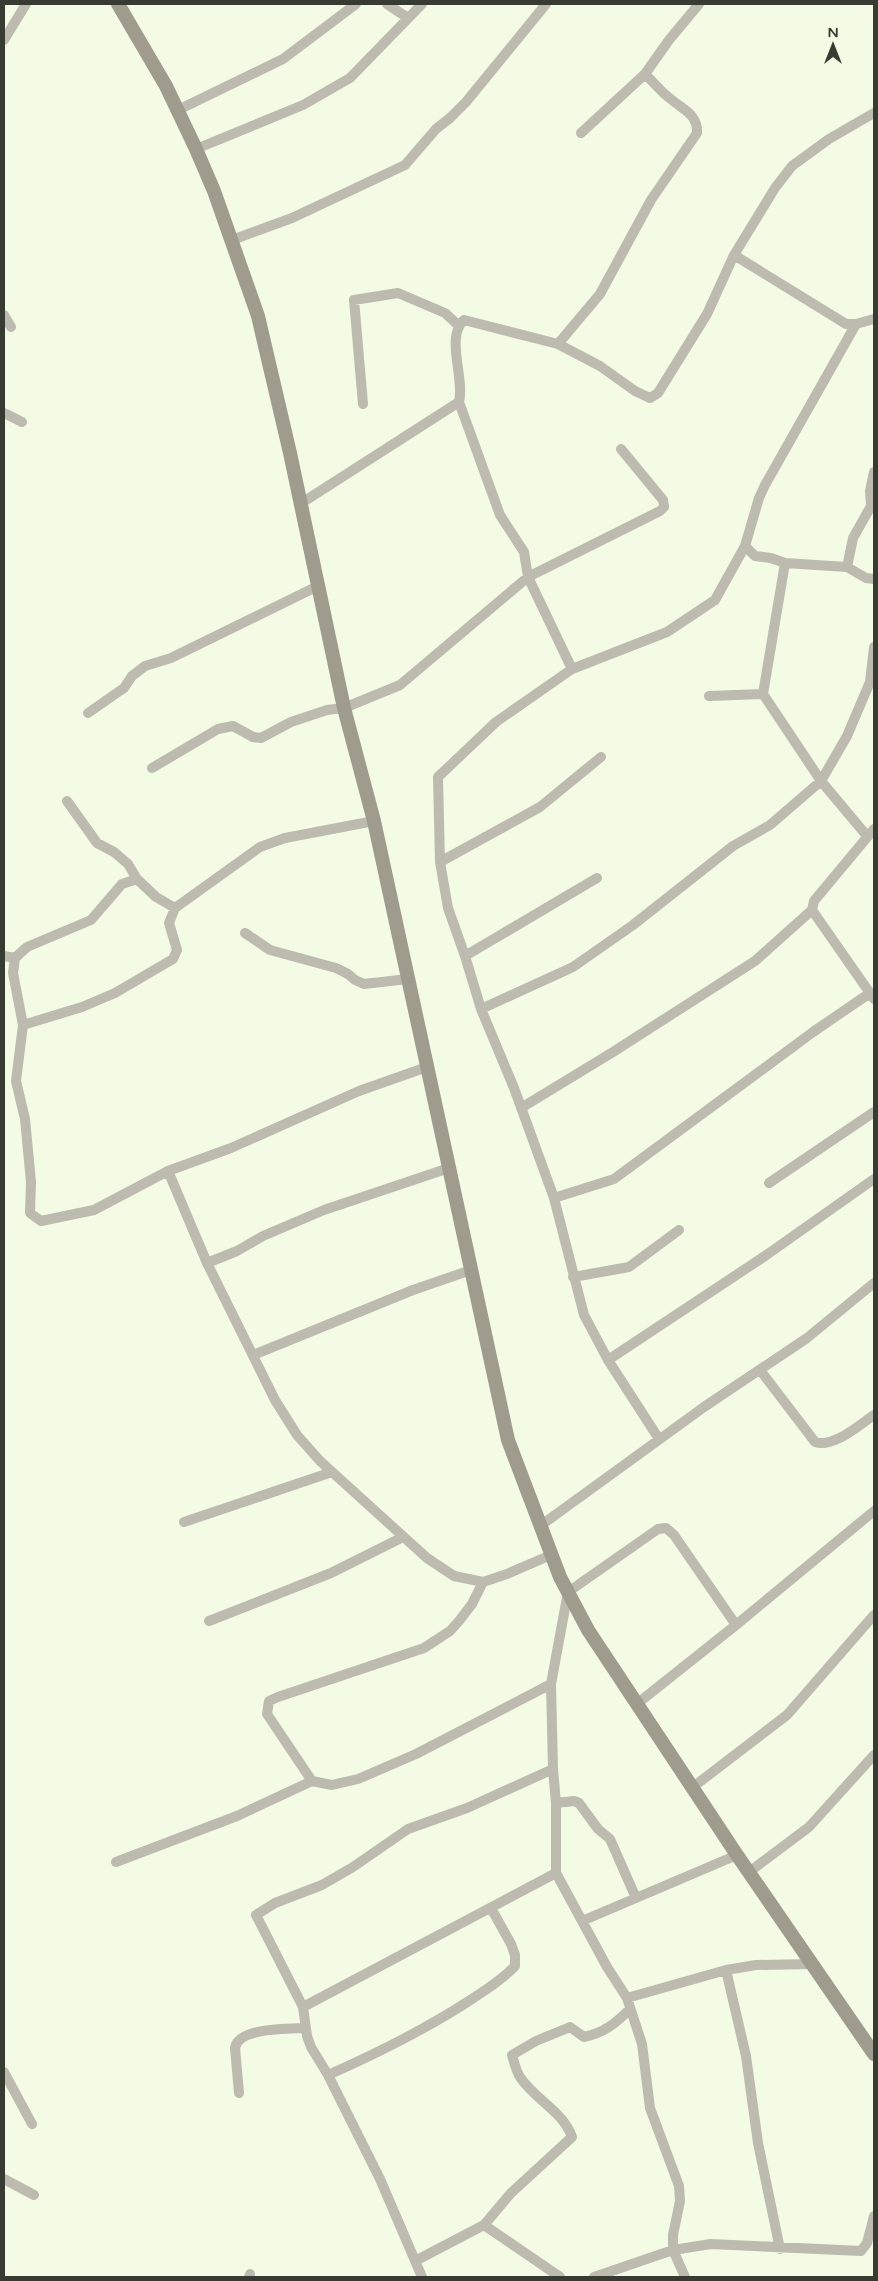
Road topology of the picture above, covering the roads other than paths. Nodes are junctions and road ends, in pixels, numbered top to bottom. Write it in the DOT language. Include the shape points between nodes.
graph roads {
  1 [pos="26,4"];
  2 [pos="118,4"];
  3 [pos="356,4"];
  4 [pos="388,4"];
  5 [pos="422,4"];
  6 [pos="546,4"];
  7 [pos="700,4"];
  8 [pos="408,18"];
  9 [pos="4,40"];
  10 [pos="645,74"];
  11 [pos="178,110"];
  12 [pos="874,113"];
  13 [pos="581,133"];
  14 [pos="196,149"];
  15 [pos="232,240"];
  16 [pos="734,255"];
  17 [pos="4,314"];
  18 [pos="874,319"];
  19 [pos="856,324"];
  20 [pos="458,325"];
  21 [pos="11,326"];
  22 [pos="558,344"];
  23 [pos="459,402"];
  24 [pos="362,404"];
  25 [pos="4,413"];
  26 [pos="22,422"];
  27 [pos="621,449"];
  28 [pos="874,472"];
  29 [pos="300,504"];
  30 [pos="745,546"];
  31 [pos="785,562"];
  32 [pos="847,567"];
  33 [pos="528,577"];
  34 [pos="874,580"];
  35 [pos="318,586"];
  36 [pos="874,647"];
  37 [pos="572,669"];
  38 [pos="763,694"];
  39 [pos="709,696"];
  40 [pos="344,708"];
  41 [pos="88,713"];
  42 [pos="601,757"];
  43 [pos="152,768"];
  44 [pos="821,781"];
  45 [pos="67,801"];
  46 [pos="374,820"];
  47 [pos="871,833"];
  48 [pos="440,862"];
  49 [pos="597,878"];
  50 [pos="137,879"];
  51 [pos="175,908"];
  52 [pos="812,910"];
  53 [pos="245,933"];
  54 [pos="4,956"];
  55 [pos="465,956"];
  56 [pos="15,958"];
  57 [pos="408,979"];
  58 [pos="872,996"];
  59 [pos="481,1009"];
  60 [pos="22,1025"];
  61 [pos="427,1067"];
  62 [pos="522,1108"];
  63 [pos="874,1112"];
  64 [pos="449,1168"];
  65 [pos="168,1171"];
  66 [pos="874,1179"];
  67 [pos="769,1184"];
  68 [pos="554,1198"];
  69 [pos="679,1230"];
  70 [pos="208,1263"];
  71 [pos="471,1270"];
  72 [pos="573,1277"];
  73 [pos="874,1283"];
  74 [pos="253,1355"];
  75 [pos="608,1360"];
  76 [pos="760,1370"];
  77 [pos="874,1415"];
  78 [pos="659,1439"];
  79 [pos="332,1472"];
  80 [pos="874,1511"];
  81 [pos="184,1522"];
  82 [pos="540,1526"];
  83 [pos="403,1536"];
  84 [pos="551,1555"];
  85 [pos="483,1582"];
  86 [pos="568,1592"];
  87 [pos="874,1615"];
  88 [pos="209,1622"];
  89 [pos="736,1625"];
  90 [pos="551,1684"];
  91 [pos="638,1703"];
  92 [pos="874,1755"];
  93 [pos="553,1770"];
  94 [pos="312,1781"];
  95 [pos="693,1786"];
  96 [pos="556,1803"];
  97 [pos="737,1855"];
  98 [pos="116,1862"];
  99 [pos="749,1872"];
  100 [pos="556,1873"];
  101 [pos="636,1898"];
  102 [pos="491,1908"];
  103 [pos="582,1921"];
  104 [pos="812,1964"];
  105 [pos="726,1970"];
  106 [pos="627,1998"];
  107 [pos="303,2007"];
  108 [pos="630,2009"];
  109 [pos="306,2028"];
  110 [pos="874,2054"];
  111 [pos="4,2072"];
  112 [pos="328,2075"];
  113 [pos="239,2093"];
  114 [pos="32,2124"];
  115 [pos="4,2180"];
  116 [pos="34,2195"];
  117 [pos="874,2216"];
  118 [pos="484,2224"];
  119 [pos="780,2249"];
  120 [pos="673,2250"];
  121 [pos="415,2261"];
  122 [pos="422,2277"];
  123 [pos="560,2277"];
  124 [pos="594,2277"];
  125 [pos="685,2277"];
  1 -- 9 [label="street"];
  2 -- 11 [label="street"];
  3 -- 11 [label="street" via="283,59"];
  4 -- 8 [label="street"];
  5 -- 8 [label="street"];
  6 -- 15 [label="street" via="466,102 436,129 405,165 292,218"];
  7 -- 10 [label="street"];
  8 -- 14 [label="street" via="350,78 303,105"];
  10 -- 13 [label="street"];
  10 -- 22 [label="street" via="670,99 688,111 695,120 697,133 651,200 600,294"];
  11 -- 14 [label="street"];
  12 -- 16 [label="street" via="829,139 792,166"];
  14 -- 15 [label="street"];
  15 -- 29 [label="street" via="258,316"];
  16 -- 19 [label="street" via="846,324"];
  16 -- 22 [label="street" via="707,314 658,393 650,398"];
  17 -- 21 [label="street"];
  18 -- 19 [label="street"];
  19 -- 30 [label="street" via="759,498"];
  20 -- 22 [label="street" via="470,320"];
  20 -- 23 [label="street" via="455,335 461,392"];
  20 -- 24 [label="street" via="445,313 398,293 354,300"];
  23 -- 29 [label="street"];
  23 -- 33 [label="street" via="500,515 524,552"];
  25 -- 26 [label="street"];
  27 -- 33 [label="street" via="663,500 664,507"];
  28 -- 32 [label="street" via="871,506 852,538"];
  29 -- 35 [label="street"];
  30 -- 31 [label="street" via="755,556"];
  30 -- 37 [label="street" via="715,600 700,612 667,632"];
  31 -- 32 [label="street"];
  31 -- 38 [label="street"];
  32 -- 34 [label="street"];
  33 -- 37 [label="street"];
  33 -- 40 [label="street" via="400,685"];
  35 -- 40 [label="street"];
  35 -- 41 [label="street" via="171,658 145,666 124,688"];
  36 -- 44 [label="street" via="870,682 847,736"];
  37 -- 48 [label="street" via="496,722 438,777"];
  38 -- 39 [label="street"];
  38 -- 44 [label="street"];
  40 -- 43 [label="street" via="291,722 261,738 253,738 232,726 218,729"];
  40 -- 46 [label="street"];
  42 -- 48 [label="street" via="540,808"];
  44 -- 47 [label="street"];
  44 -- 59 [label="street" via="770,825 733,846 633,925 573,967"];
  45 -- 50 [label="street" via="97,843 128,864"];
  46 -- 51 [label="street" via="285,838 260,847"];
  46 -- 57 [label="street"];
  47 -- 52 [label="street" via="814,901"];
  48 -- 55 [label="street" via="448,908"];
  49 -- 55 [label="street"];
  50 -- 51 [label="street" via="156,897"];
  50 -- 56 [label="street" via="122,884 90,920 28,947"];
  51 -- 60 [label="street" via="169,923 177,950 173,959 151,974 82,1007"];
  52 -- 58 [label="street"];
  52 -- 62 [label="street" via="755,961"];
  53 -- 57 [label="street" via="270,950 336,968 364,984"];
  54 -- 56 [label="street"];
  55 -- 59 [label="street"];
  56 -- 60 [label="street" via="13,974"];
  57 -- 61 [label="street"];
  58 -- 68 [label="street" via="805,1038 614,1178"];
  59 -- 62 [label="street"];
  60 -- 65 [label="street" via="16,1081 25,1119 31,1182 30,1213 41,1221 94,1210"];
  61 -- 64 [label="street"];
  61 -- 65 [label="street"];
  62 -- 68 [label="street"];
  63 -- 67 [label="street"];
  64 -- 70 [label="street" via="324,1210"];
  64 -- 71 [label="street"];
  65 -- 70 [label="street"];
  66 -- 75 [label="street"];
  68 -- 72 [label="street"];
  69 -- 72 [label="street" via="629,1266"];
  70 -- 74 [label="street"];
  71 -- 74 [label="street"];
  71 -- 82 [label="street" via="508,1440"];
  72 -- 75 [label="street" via="584,1315"];
  73 -- 76 [label="street" via="807,1338"];
  74 -- 79 [label="street" via="297,1435"];
  75 -- 78 [label="street"];
  76 -- 77 [label="street" via="816,1442 832,1442"];
  76 -- 78 [label="street"];
  78 -- 82 [label="street"];
  79 -- 81 [label="street"];
  79 -- 83 [label="street"];
  80 -- 89 [label="street"];
  82 -- 84 [label="street"];
  83 -- 85 [label="street" via="454,1576"];
  83 -- 88 [label="street" via="331,1573"];
  84 -- 85 [label="street"];
  84 -- 86 [label="street"];
  85 -- 94 [label="street" via="459,1621 424,1648 269,1701 267,1714"];
  86 -- 89 [label="street" via="658,1528 666,1528"];
  86 -- 90 [label="street"];
  86 -- 91 [label="street" via="588,1630"];
  87 -- 95 [label="street" via="787,1715"];
  89 -- 91 [label="street"];
  90 -- 93 [label="street"];
  90 -- 94 [label="street" via="416,1754 358,1779 328,1785"];
  91 -- 95 [label="street"];
  92 -- 99 [label="street" via="809,1827"];
  93 -- 96 [label="street"];
  93 -- 107 [label="street" via="467,1808 408,1829 322,1885 275,1903 256,1915"];
  94 -- 98 [label="street" via="237,1816"];
  95 -- 97 [label="street"];
  96 -- 100 [label="street"];
  96 -- 101 [label="street" via="579,1803 610,1840"];
  97 -- 99 [label="street"];
  97 -- 101 [label="street"];
  99 -- 104 [label="street"];
  100 -- 102 [label="street"];
  100 -- 103 [label="street"];
  101 -- 103 [label="street"];
  102 -- 107 [label="street"];
  102 -- 112 [label="street" via="515,1955 515,1966 505,1977 420,2031"];
  103 -- 106 [label="street"];
  104 -- 105 [label="street" via="756,1965"];
  104 -- 110 [label="street"];
  105 -- 106 [label="street"];
  105 -- 119 [label="street" via="746,2056 758,2143"];
  106 -- 108 [label="street"];
  107 -- 109 [label="street"];
  108 -- 118 [label="street" via="597,2035 584,2037 570,2027 512,2055 520,2077 557,2115 572,2137 511,2193"];
  108 -- 120 [label="street" via="642,2044 650,2108 679,2186"];
  109 -- 112 [label="street" via="311,2047"];
  109 -- 113 [label="street" via="266,2030 240,2038 235,2048"];
  111 -- 114 [label="street"];
  112 -- 121 [label="street" via="380,2179"];
  115 -- 116 [label="street"];
  117 -- 119 [label="street" via="862,2251"];
  118 -- 121 [label="street"];
  118 -- 123 [label="street"];
  119 -- 120 [label="street" via="711,2244"];
  120 -- 124 [label="street"];
  120 -- 125 [label="street"];
  121 -- 122 [label="street"];
}
